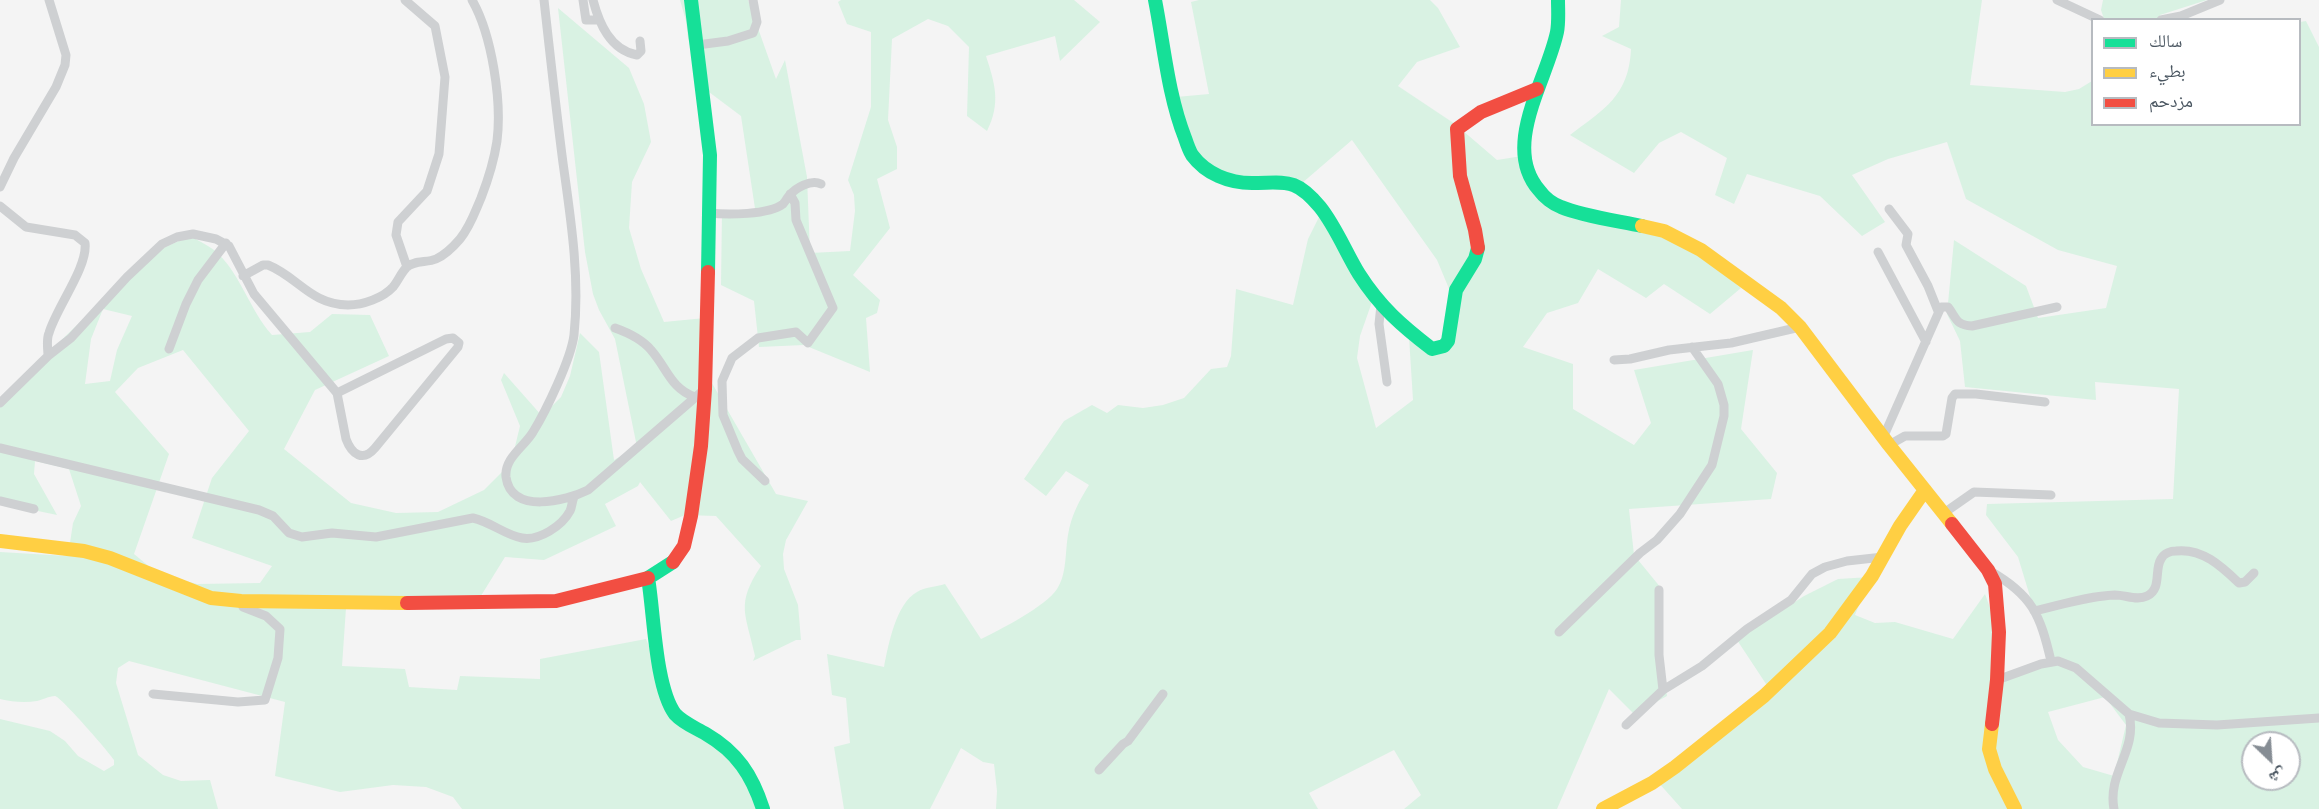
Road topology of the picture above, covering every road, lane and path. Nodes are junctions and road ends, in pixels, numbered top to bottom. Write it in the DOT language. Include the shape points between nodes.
graph roads {
  1 [pos="49,0"];
  2 [pos="405,0"];
  3 [pos="472,0"];
  4 [pos="544,0"];
  5 [pos="583,0"];
  6 [pos="593,0"];
  7 [pos="692,0"];
  8 [pos="753,0"];
  9 [pos="1155,0"];
  10 [pos="1558,0"];
  11 [pos="2057,0"];
  12 [pos="2220,0"];
  13 [pos="2096,18"];
  14 [pos="2169,18"];
  15 [pos="599,20"];
  16 [pos="640,41"];
  17 [pos="697,45"];
  18 [pos="1537,89"];
  19 [pos="821,184"];
  20 [pos="0,187"];
  21 [pos="790,194"];
  22 [pos="0,206"];
  23 [pos="1889,209"];
  24 [pos="709,213"];
  25 [pos="226,243"];
  26 [pos="1878,252"];
  27 [pos="407,267"];
  28 [pos="243,276"];
  29 [pos="1381,305"];
  30 [pos="2057,307"];
  31 [pos="1938,311"];
  32 [pos="1800,327"];
  33 [pos="615,328"];
  34 [pos="1926,342"];
  35 [pos="1692,347"];
  36 [pos="170,349"];
  37 [pos="48,356"];
  38 [pos="1614,360"];
  39 [pos="1387,382"];
  40 [pos="337,393"];
  41 [pos="700,393"];
  42 [pos="2045,402"];
  43 [pos="0,403"];
  44 [pos="1886,441"];
  45 [pos="0,448"];
  46 [pos="765,481"];
  47 [pos="1925,489"];
  48 [pos="2051,495"];
  49 [pos="574,497"];
  50 [pos="0,501"];
  51 [pos="34,509"];
  52 [pos="1944,513"];
  53 [pos="0,541"];
  54 [pos="1882,557"];
  55 [pos="1988,570"];
  56 [pos="2254,573"];
  57 [pos="648,578"];
  58 [pos="1659,590"];
  59 [pos="241,601"];
  60 [pos="2034,611"];
  61 [pos="1559,632"];
  62 [pos="2050,662"];
  63 [pos="1997,680"];
  64 [pos="1663,690"];
  65 [pos="153,694"];
  66 [pos="1163,694"];
  67 [pos="2129,714"];
  68 [pos="2319,718"];
  69 [pos="1626,725"];
  70 [pos="1099,770"];
  71 [pos="761,809"];
  72 [pos="1602,809"];
  73 [pos="2015,809"];
  74 [pos="2114,809"];
  1 -- 20 [label="street" via="66,55 64,70"];
  2 -- 27 [label="street" via="435,26 445,77 439,154 427,191 398,222 396,235"];
  3 -- 27 [label="street" via="487,37 497,102 493,159 478,206 461,237 437,259"];
  4 -- 49 [label="street" via="572,232 574,336 560,378 533,432 510,460 506,478 514,493 528,501"];
  5 -- 15 [label="street" via="586,20"];
  6 -- 15 [label="street"];
  7 -- 17 [label="street"];
  8 -- 17 [label="street" via="757,22 753,33"];
  9 -- 29 [label="street" via="1178,118 1191,154 1217,177 1251,183 1280,181 1305,192 1321,208"];
  10 -- 18 [label="street" via="1557,32"];
  11 -- 13 [label="street"];
  12 -- 14 [label="street"];
  15 -- 16 [label="street" via="611,39 627,52 637,56"];
  17 -- 24 [label="street" via="710,155"];
  18 -- 29 [label="street" via="1465,120 1457,129 1460,176 1478,248 1456,290 1447,343 1429,347"];
  18 -- 32 [label="street" via="1524,155 1532,181 1543,195 1560,207 1664,231 1684,240 1761,293"];
  19 -- 21 [label="street" via="809,182"];
  21 -- 24 [label="street" via="783,204 768,209"];
  21 -- 46 [label="street" via="795,202 796,220 833,308 808,342 796,332 758,338 732,358 722,381 723,415 738,452"];
  22 -- 37 [label="street" via="26,227 75,235 85,243 84,256 47,336"];
  23 -- 31 [label="street" via="1908,234 1906,245"];
  24 -- 41 [label="street"];
  25 -- 28 [label="street"];
  25 -- 36 [label="street" via="198,280"];
  25 -- 37 [label="street" via="193,234 162,244 71,338"];
  26 -- 34 [label="street"];
  27 -- 28 [label="street" via="380,297 350,305 322,300 268,265"];
  28 -- 40 [label="street"];
  29 -- 39 [label="street" via="1379,324"];
  30 -- 31 [label="street" via="1972,326 1956,321 1948,307"];
  31 -- 34 [label="street"];
  32 -- 35 [label="street" via="1731,343"];
  32 -- 44 [label="street"];
  33 -- 41 [label="street" via="641,340 680,390"];
  34 -- 44 [label="street"];
  35 -- 38 [label="street"];
  35 -- 61 [label="street" via="1718,384 1724,405 1712,465 1680,514 1657,540"];
  37 -- 43 [label="street"];
  40 -- 40 [label="street" via="348,445 357,454 369,455 459,343 453,338 446,339"];
  41 -- 49 [label="street" via="588,490"];
  41 -- 57 [label="street" via="701,446 684,546 672,563"];
  42 -- 44 [label="street" via="1955,394 1946,434"];
  44 -- 47 [label="street"];
  45 -- 49 [label="street" via="259,510 273,516 295,536 332,533 376,537 473,518 521,538 532,538 559,525 570,511"];
  47 -- 52 [label="street"];
  47 -- 54 [label="street"];
  48 -- 52 [label="street" via="1974,492"];
  50 -- 51 [label="street"];
  52 -- 55 [label="street"];
  53 -- 59 [label="street" via="84,551 211,598"];
  54 -- 64 [label="street" via="1847,561 1818,570 1791,600"];
  54 -- 72 [label="street" via="1830,633 1764,696 1675,767"];
  55 -- 60 [label="street" via="2024,594"];
  55 -- 63 [label="street" via="1997,596"];
  56 -- 60 [label="street" via="2239,583 2202,553 2175,551 2161,559 2154,590 2148,596 2099,597"];
  57 -- 59 [label="street" via="556,601 372,604"];
  57 -- 71 [label="street" via="671,708 683,722 734,751 750,773"];
  58 -- 64 [label="street"];
  59 -- 65 [label="street" via="243,607 266,616 280,629 278,658 265,700 238,702"];
  60 -- 62 [label="street"];
  62 -- 63 [label="street"];
  62 -- 67 [label="street" via="2076,668"];
  63 -- 73 [label="street" via="1989,749"];
  64 -- 69 [label="street"];
  66 -- 70 [label="street" via="1128,741"];
  67 -- 68 [label="street" via="2170,724"];
  67 -- 74 [label="street" via="2131,736 2115,782"];
}
